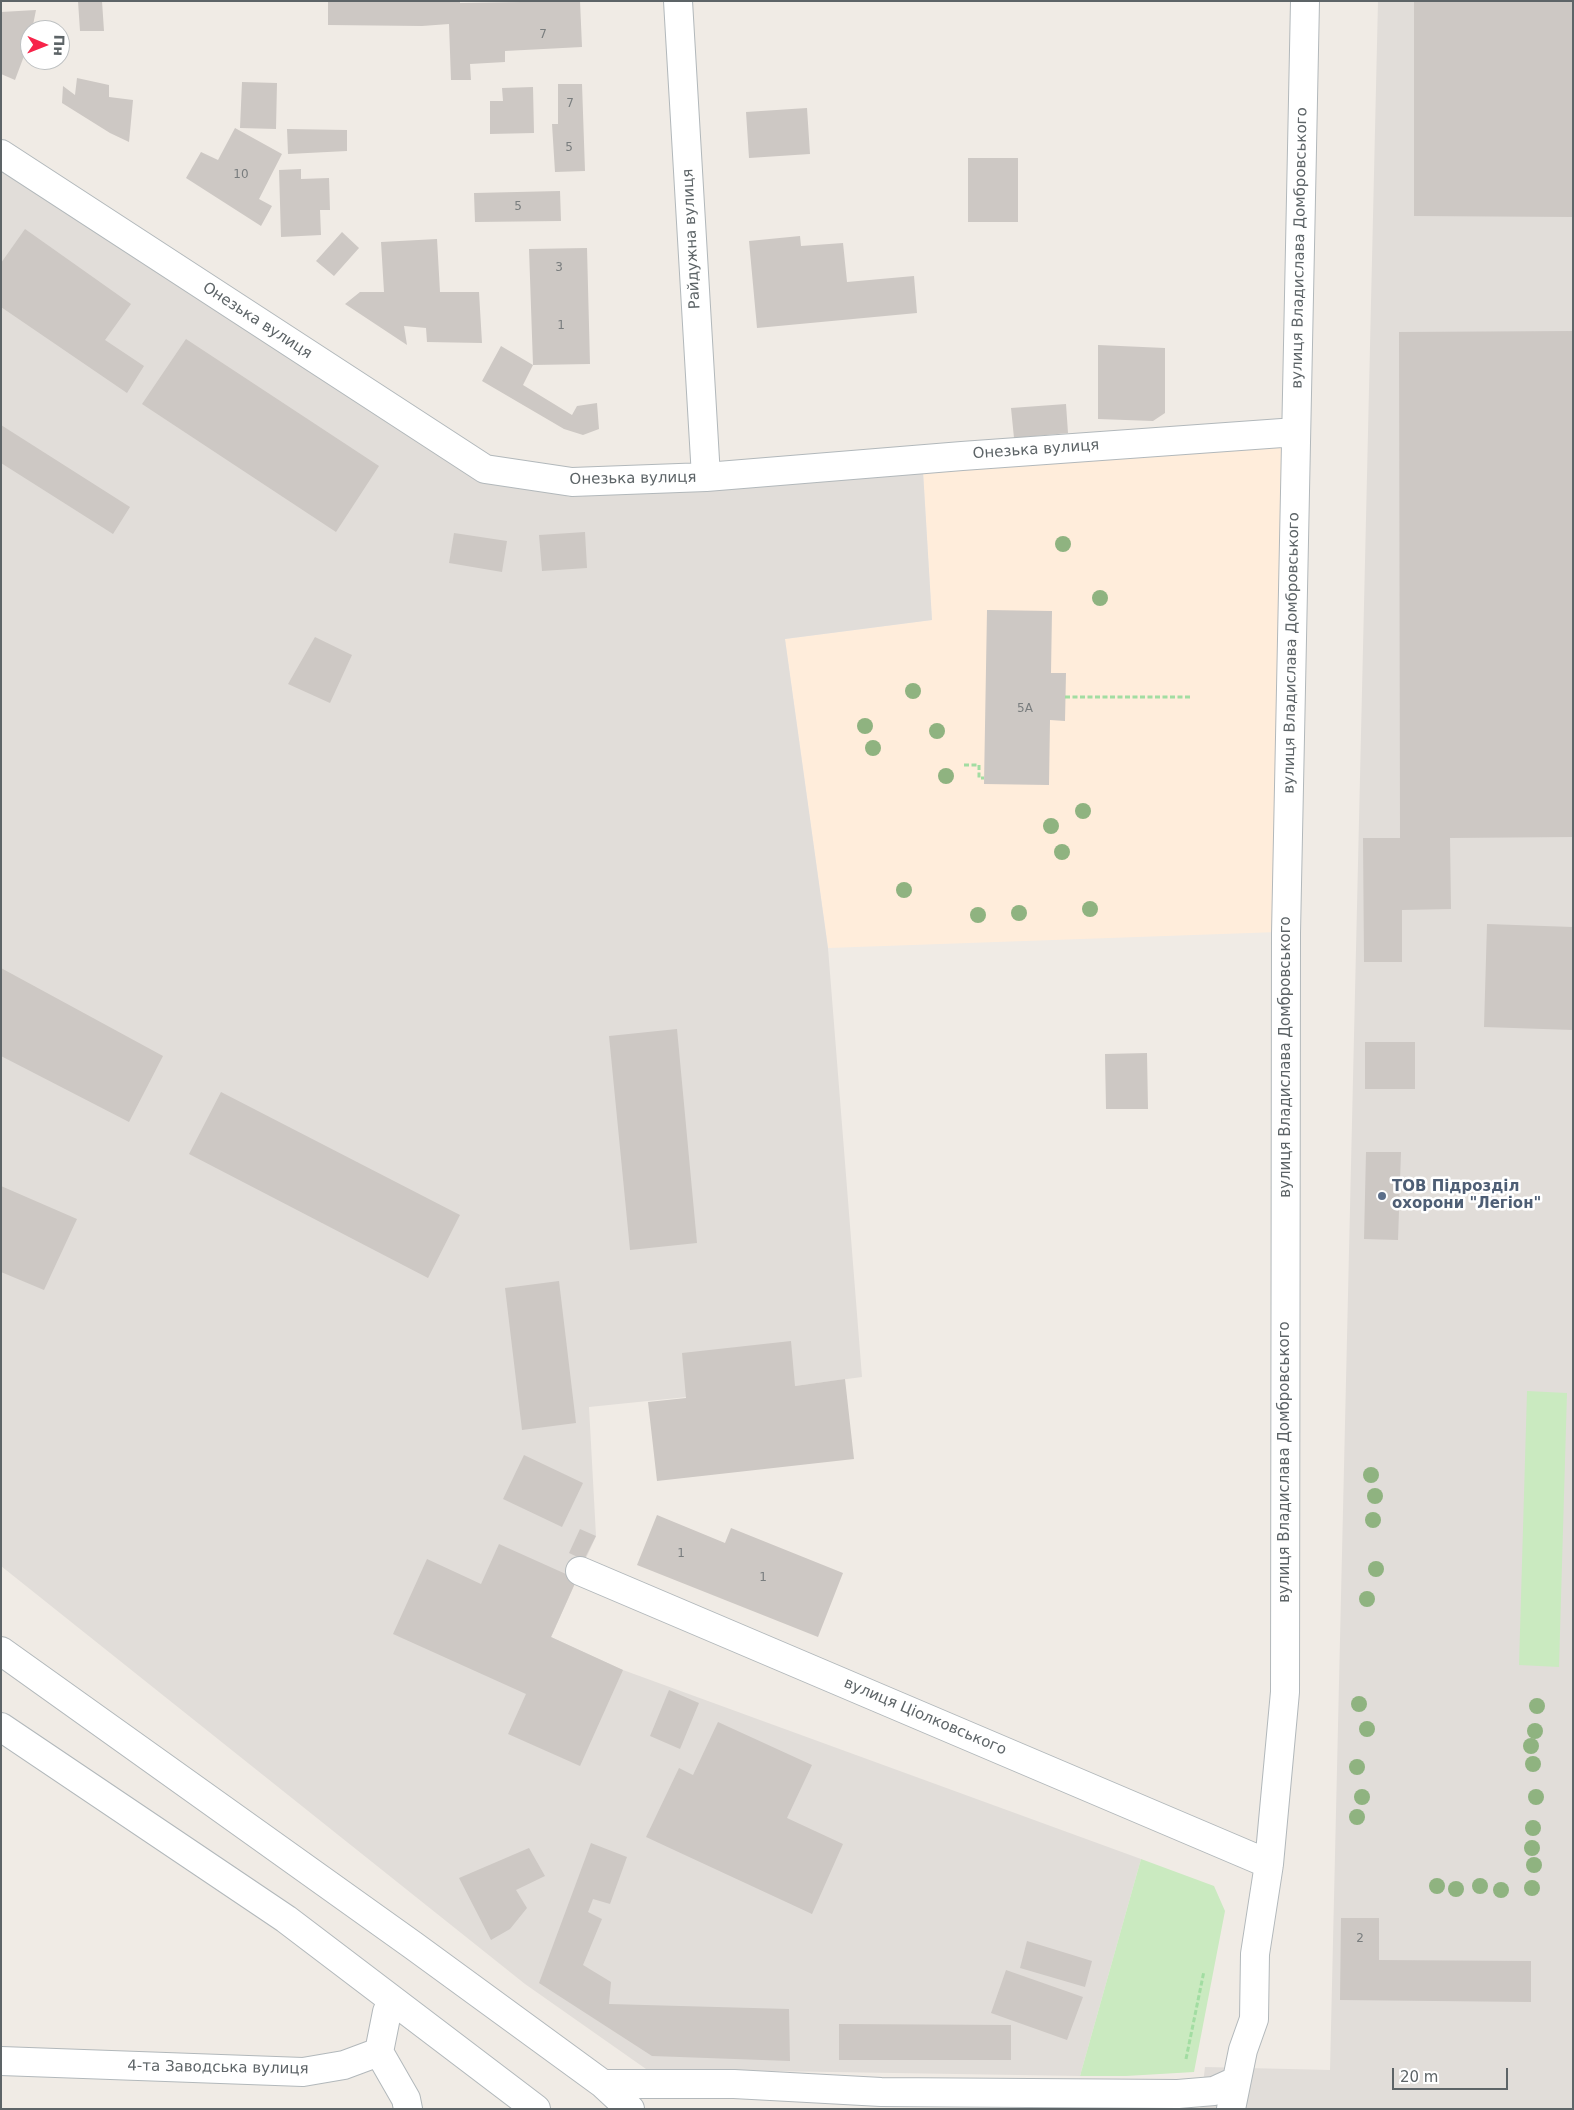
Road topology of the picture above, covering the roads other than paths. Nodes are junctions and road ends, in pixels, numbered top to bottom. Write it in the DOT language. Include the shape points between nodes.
graph roads {
  1 [pos="678,1"];
  2 [pos="1305,1"];
  3 [pos="1,154"];
  4 [pos="1296,432"];
  5 [pos="706,477"];
  6 [pos="580,1571"];
  7 [pos="1,1651"];
  8 [pos="1,1727"];
  9 [pos="1269,1864"];
  10 [pos="392,2000"];
  11 [pos="379,2052"];
  12 [pos="1,2061"];
  13 [pos="1236,2081"];
  14 [pos="603,2084"];
  15 [pos="882,2092"];
  16 [pos="408,2109"];
  17 [pos="536,2109"];
  18 [pos="630,2109"];
  19 [pos="837,2109"];
  20 [pos="1231,2109"];
  1 -- 5 [label="street, Райдужна вулиця"];
  2 -- 4 [label="street, вулиця Владислава Домбровського"];
  3 -- 5 [label="street, Онезька вулиця" via="485,469 572,482"];
  4 -- 5 [label="street, Онезька вулиця"];
  4 -- 9 [label="street, вулиця Владислава Домбровського" via="1286,933 1285,1692"];
  6 -- 9 [label="street, вулиця Ціолковського"];
  7 -- 14 [label="street"];
  8 -- 10 [label="street" via="286,1919"];
  9 -- 13 [label="street, вулиця Владислава Домбровського" via="1255,1954 1254,2020"];
  10 -- 11 [label="street"];
  10 -- 17 [label="street"];
  11 -- 12 [label="street, 4-та Заводська вулиця" via="344,2065 303,2072"];
  11 -- 16 [label="street" via="406,2099"];
  13 -- 15 [label="street" via="1214,2092 1190,2094"];
  13 -- 20 [label="street, вулиця Владислава Домбровського"];
  14 -- 15 [label="street" via="734,2084"];
  14 -- 18 [label="street"];
  15 -- 19 [label="street" via="842,2104"];
}
